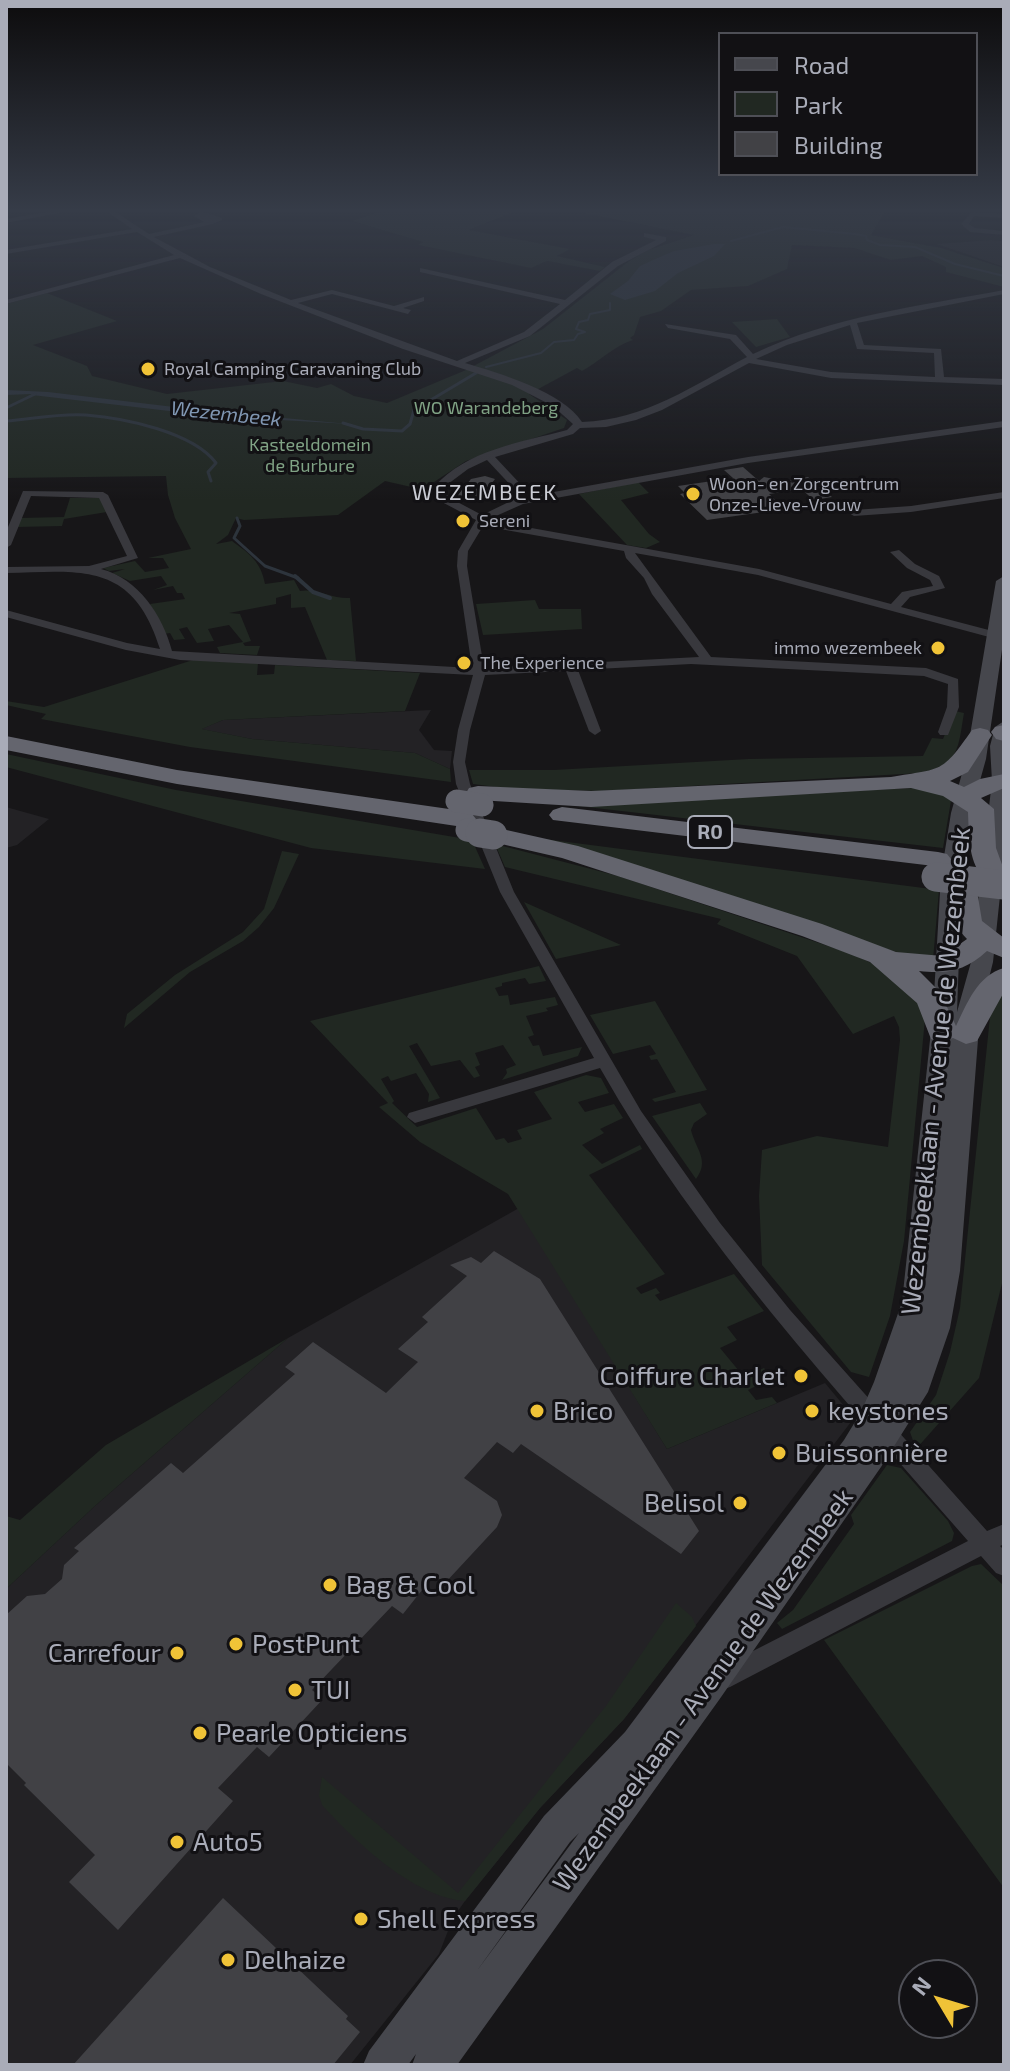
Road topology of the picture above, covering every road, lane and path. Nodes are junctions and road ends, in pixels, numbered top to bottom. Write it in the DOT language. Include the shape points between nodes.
graph roads {
  1 [pos="308,308"];
  2 [pos="396,308"];
  3 [pos="562,308"];
  4 [pos="928,308"];
  5 [pos="408,312"];
  6 [pos="694,321"];
  7 [pos="853,323"];
  8 [pos="668,326"];
  9 [pos="685,330"];
  10 [pos="749,359"];
  11 [pos="457,364"];
  12 [pos="940,379"];
  13 [pos="1004,382"];
  14 [pos="1004,424"];
  15 [pos="578,425"];
  16 [pos="490,457"];
  17 [pos="1004,495"];
  18 [pos="520,501"];
  19 [pos="854,513"];
  20 [pos="481,521"];
  21 [pos="6,545"];
  22 [pos="629,549"];
  23 [pos="895,552"];
  24 [pos="148,556"];
  25 [pos="133,558"];
  26 [pos="92,569"];
  27 [pos="6,570"];
  28 [pos="1004,581"];
  29 [pos="894,608"];
  30 [pos="6,613"];
  31 [pos="999,636"];
  32 [pos="167,654"];
  33 [pos="707,660"];
  34 [pos="571,668"];
  35 [pos="479,672"];
  36 [pos="6,726"];
  37 [pos="595,731"];
  38 [pos="944,732"];
  39 [pos="998,732"];
  40 [pos="6,743"];
  41 [pos="1003,781"];
  42 [pos="891,784"];
  43 [pos="965,796"];
  44 [pos="469,811"];
  45 [pos="943,868"];
  46 [pos="1000,874"];
  47 [pos="994,944"];
  48 [pos="869,952"];
  49 [pos="945,965"];
  50 [pos="1004,977"];
  51 [pos="954,1033"];
  52 [pos="603,1061"];
  53 [pos="415,1117"];
  54 [pos="880,1426"];
  55 [pos="994,1538"];
  56 [pos="1004,1566"];
  57 [pos="707,1688"];
  58 [pos="383,2065"];
  59 [pos="432,2065"];
  1 -- 11 [label="street"];
  2 -- 5 [label="street"];
  3 -- 11 [label="street" via="527,334"];
  4 -- 7 [label="street"];
  6 -- 9 [label="street"];
  7 -- 10 [label="street"];
  7 -- 12 [label="street" via="860,347 938,351"];
  8 -- 9 [label="street"];
  9 -- 10 [label="street" via="733,337"];
  10 -- 12 [label="street" via="831,375"];
  10 -- 15 [label="street" via="649,415 608,425"];
  11 -- 15 [label="street" via="524,385 570,414"];
  12 -- 13 [label="street"];
  14 -- 18 [label="street" via="748,460"];
  15 -- 16 [label="street"];
  16 -- 18 [label="street" via="522,492"];
  16 -- 20 [label="street" via="455,472 439,487 444,499"];
  17 -- 19 [label="street"];
  18 -- 20 [label="street"];
  20 -- 22 [label="street"];
  20 -- 35 [label="street" via="463,551 462,566"];
  21 -- 25 [label="street" via="27,493 103,495"];
  22 -- 29 [label="street" via="759,572"];
  22 -- 33 [label="street"];
  23 -- 29 [label="street" via="935,578 939,588 906,594"];
  24 -- 25 [label="street"];
  25 -- 26 [label="street"];
  26 -- 27 [label="street"];
  26 -- 32 [label="street" via="129,585 149,613"];
  28 -- 31 [label="main road, Wezembeeklaan - Avenue de Wezembeek"];
  29 -- 31 [label="street"];
  30 -- 32 [label="street"];
  31 -- 39 [label="main road, Wezembeeklaan - Avenue de Wezembeek"];
  32 -- 35 [label="street"];
  33 -- 34 [label="street"];
  33 -- 38 [label="street" via="940,675 954,682"];
  34 -- 35 [label="street"];
  34 -- 37 [label="street"];
  35 -- 52 [label="street" via="459,762 463,784 507,892"];
  36 -- 44 [label="highway, R0"];
  39 -- 41 [label="main road, Wezembeeklaan - Avenue de Wezembeek"];
  39 -- 42 [label="highway" via="946,775"];
  39 -- 43 [label="main road, Wezembeeklaan - Avenue de Wezembeek"];
  40 -- 44 [label="highway" via="177,777 394,810 432,824"];
  41 -- 43 [label="highway"];
  41 -- 46 [label="main road, Wezembeeklaan - Avenue de Wezembeek"];
  42 -- 43 [label="highway" via="933,785"];
  42 -- 44 [label="highway" via="591,799"];
  43 -- 45 [label="main road, Wezembeeklaan - Avenue de Wezembeek"];
  43 -- 46 [label="highway" via="983,815 983,848"];
  44 -- 45 [label="highway, R0"];
  44 -- 48 [label="highway" via="584,856"];
  45 -- 46 [label="highway, R0, bridge"];
  45 -- 47 [label="highway" via="964,885 964,915 972,928"];
  45 -- 49 [label="main road, Wezembeeklaan - Avenue de Wezembeek"];
  46 -- 47 [label="main road, Wezembeeklaan - Avenue de Wezembeek"];
  47 -- 49 [label="highway"];
  47 -- 51 [label="main road, Wezembeeklaan - Avenue de Wezembeek" via="982,962 968,1014"];
  48 -- 49 [label="highway" via="915,964"];
  48 -- 51 [label="highway" via="923,990"];
  49 -- 51 [label="main road, Wezembeeklaan - Avenue de Wezembeek"];
  50 -- 51 [label="highway"];
  51 -- 54 [label="main road, Wezembeeklaan - Avenue de Wezembeek" via="961,1119 940,1311 913,1392"];
  52 -- 53 [label="street"];
  52 -- 54 [label="street" via="714,1228"];
  54 -- 55 [label="street"];
  54 -- 57 [label="main road, Wezembeeklaan - Avenue de Wezembeek"];
  54 -- 58 [label="main road, Wezembeeklaan - Avenue de Wezembeek" via="855,1449 638,1744 557,1829"];
  55 -- 56 [label="street"];
  55 -- 57 [label="street"];
  57 -- 59 [label="main road, Wezembeeklaan - Avenue de Wezembeek"];
}
